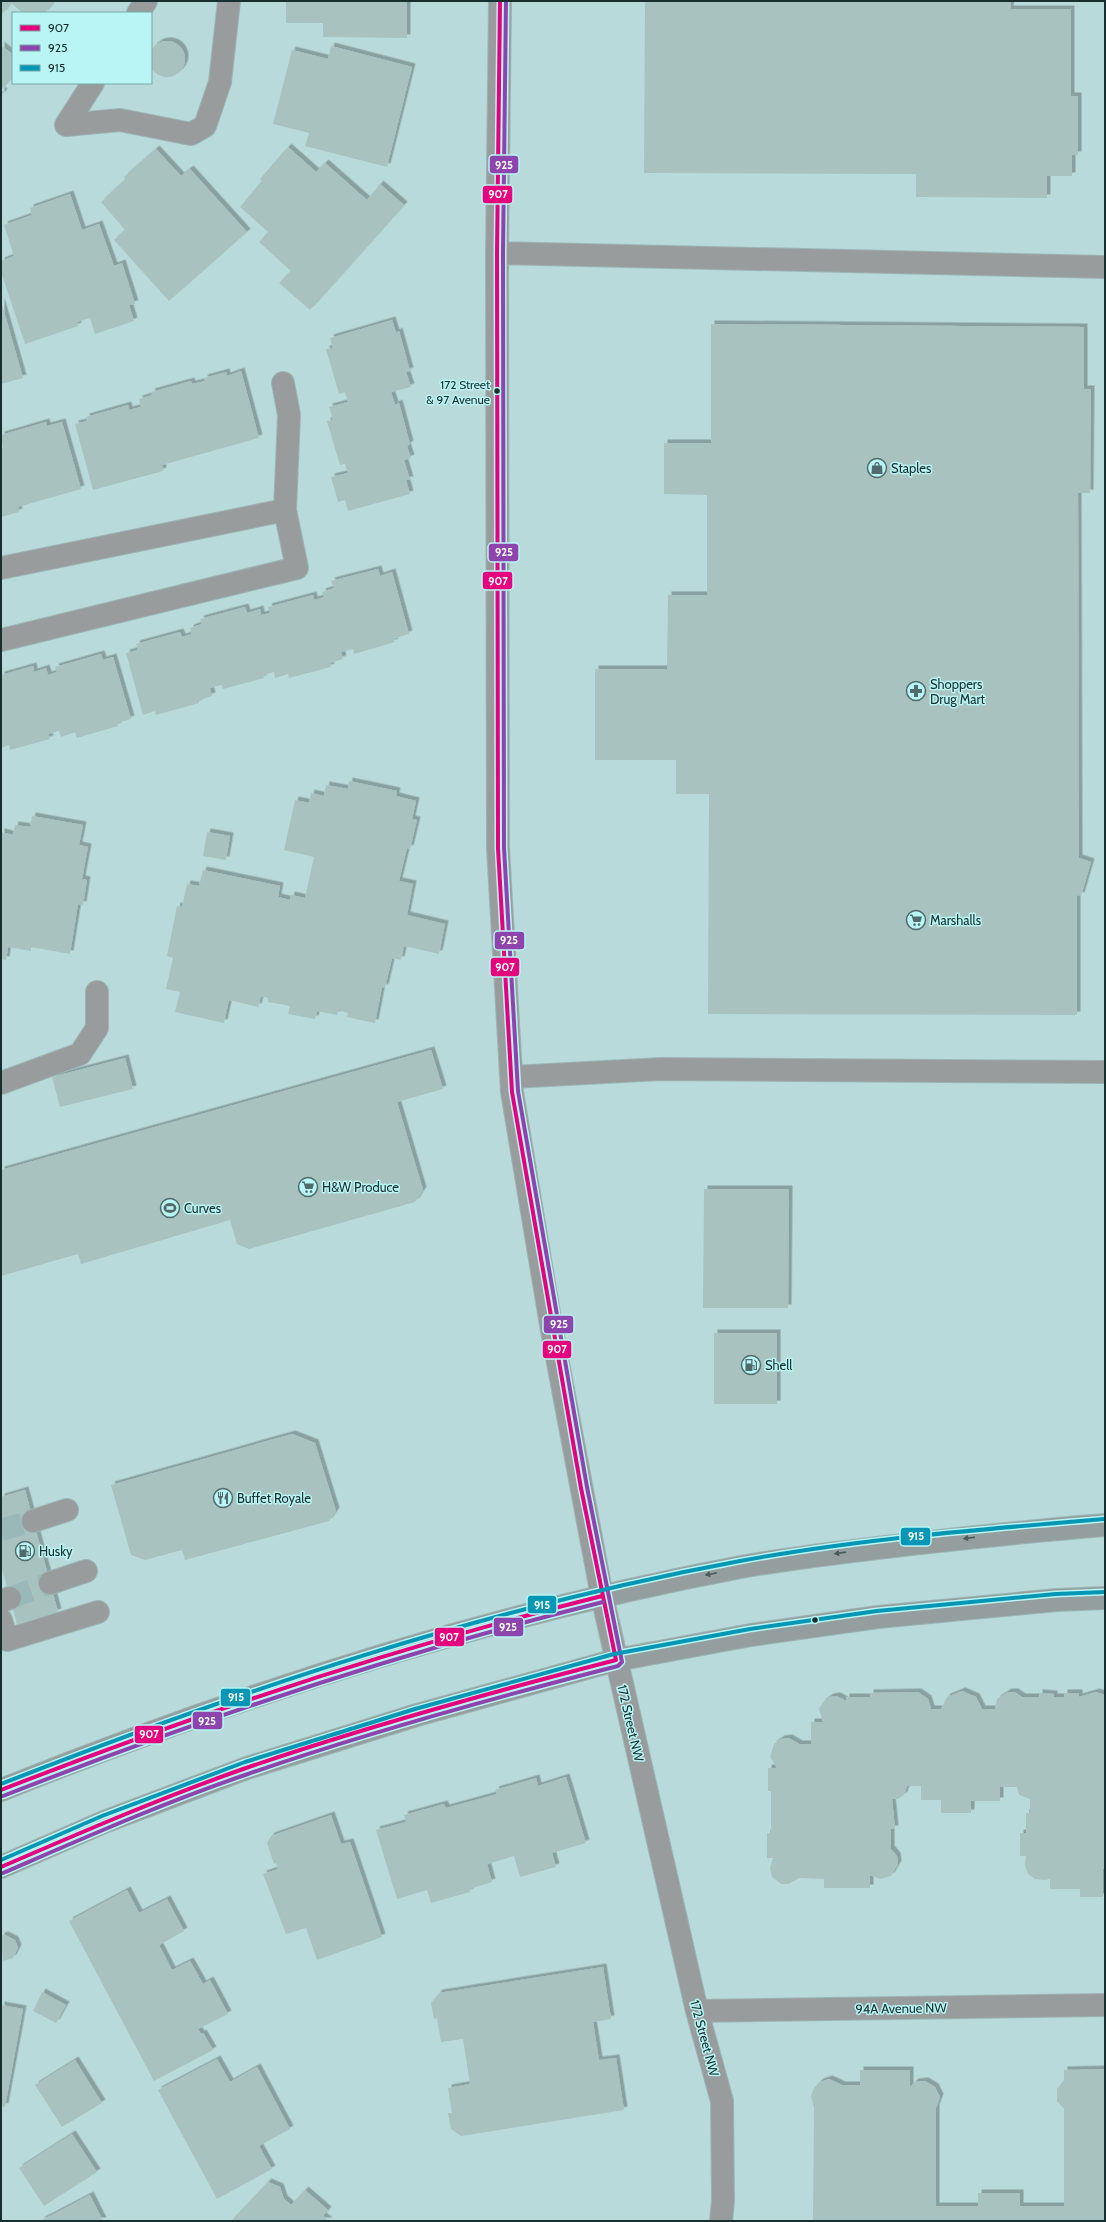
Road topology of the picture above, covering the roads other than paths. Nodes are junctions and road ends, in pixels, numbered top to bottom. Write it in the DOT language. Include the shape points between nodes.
graph roads {
  1 [pos="146,1"];
  2 [pos="229,1"];
  3 [pos="500,1"];
  4 [pos="139,12"];
  5 [pos="92,84"];
  6 [pos="497,253"];
  7 [pos="1105,267"];
  8 [pos="283,383"];
  9 [pos="285,510"];
  10 [pos="1,568"];
  11 [pos="1,640"];
  12 [pos="97,992"];
  13 [pos="1105,1072"];
  14 [pos="512,1077"];
  15 [pos="1,1083"];
  16 [pos="67,1510"];
  17 [pos="33,1521"];
  18 [pos="1105,1525"];
  19 [pos="86,1571"];
  20 [pos="50,1583"];
  21 [pos="602,1596"];
  22 [pos="1105,1598"];
  23 [pos="98,1612"];
  24 [pos="1,1620"];
  25 [pos="616,1660"];
  26 [pos="1,1790"];
  27 [pos="1,1867"];
  28 [pos="1105,2005"];
  29 [pos="697,2011"];
  30 [pos="721,2221"];
  1 -- 4 [label="street"];
  2 -- 5 [label="street" via="220,82 205,126 191,134 120,120 66,126"];
  3 -- 6 [label="street, 172 Street NW"];
  6 -- 7 [label="street"];
  6 -- 14 [label="street, 172 Street NW" via="498,848"];
  8 -- 9 [label="street" via="289,415"];
  9 -- 10 [label="street"];
  9 -- 11 [label="street" via="296,568"];
  12 -- 15 [label="street" via="97,1028 80,1054"];
  13 -- 14 [label="street" via="661,1069"];
  14 -- 21 [label="street, 172 Street NW" via="512,1092 547,1299"];
  16 -- 17 [label="street"];
  18 -- 21 [label="main road, one-way" via="864,1550 742,1567"];
  19 -- 20 [label="street"];
  21 -- 25 [label="street, 172 Street NW"];
  21 -- 26 [label="main road" via="404,1648 248,1698 120,1743"];
  22 -- 25 [label="main road" via="1057,1600 878,1617 751,1635"];
  23 -- 24 [label="street" via="7,1640"];
  25 -- 27 [label="main road" via="417,1715 247,1768 104,1822"];
  25 -- 29 [label="street, 172 Street NW"];
  28 -- 29 [label="street, 94A Avenue NW"];
  29 -- 30 [label="street, 172 Street NW" via="722,2101"];
}
